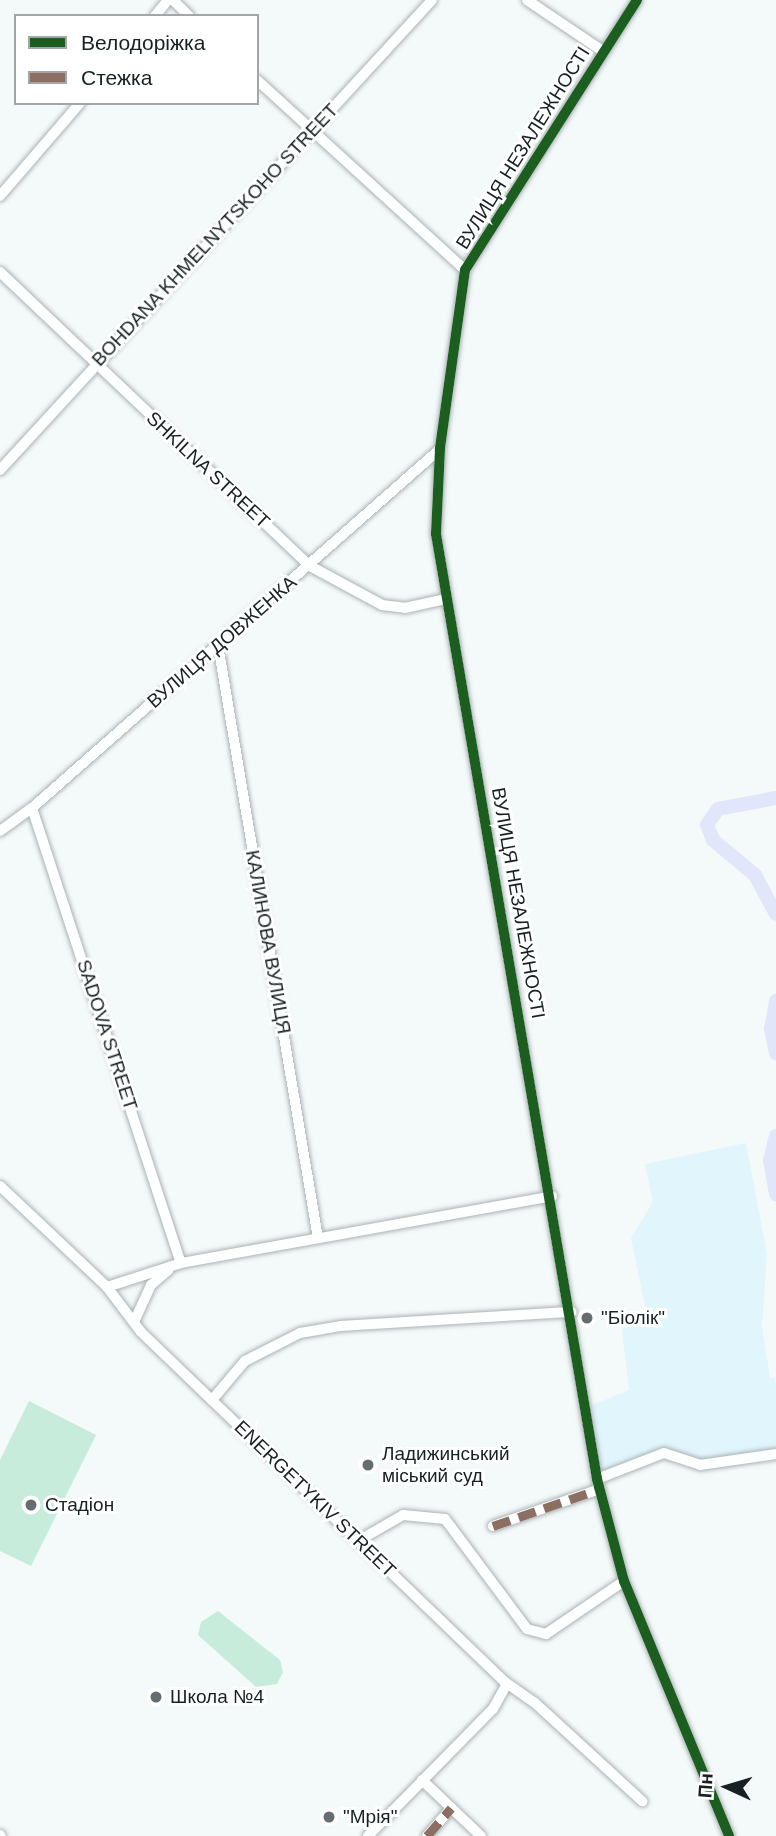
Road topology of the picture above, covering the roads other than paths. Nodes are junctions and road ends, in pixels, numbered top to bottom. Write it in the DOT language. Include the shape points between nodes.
graph roads {
  1 [pos="171,0"];
  2 [pos="432,0"];
  3 [pos="527,0"];
  4 [pos="637,0"];
  5 [pos="157,14"];
  6 [pos="187,14"];
  7 [pos="604,52"];
  8 [pos="259,82"];
  9 [pos="78,105"];
  10 [pos="312,132"];
  11 [pos="0,196"];
  12 [pos="465,270"];
  13 [pos="0,272"];
  14 [pos="95,363"];
  15 [pos="440,449"];
  16 [pos="0,470"];
  17 [pos="310,566"];
  18 [pos="446,599"];
  19 [pos="218,645"];
  20 [pos="32,807"];
  21 [pos="0,831"];
  22 [pos="0,1186"];
  23 [pos="552,1196"];
  24 [pos="318,1238"];
  25 [pos="177,1264"];
  26 [pos="107,1287"];
  27 [pos="572,1312"];
  28 [pos="134,1322"];
  29 [pos="212,1400"];
  30 [pos="776,1454"];
  31 [pos="599,1484"];
  32 [pos="493,1526"];
  33 [pos="358,1541"];
  34 [pos="624,1581"];
  35 [pos="507,1684"];
  36 [pos="422,1780"];
  37 [pos="642,1801"];
  38 [pos="451,1808"];
  39 [pos="368,1836"];
  40 [pos="427,1836"];
  41 [pos="481,1836"];
  42 [pos="729,1836"];
  1 -- 5 [label="street"];
  1 -- 6 [label="street"];
  2 -- 10 [label="street, BOHDANA KHMELNYTSKOHO STREET"];
  3 -- 7 [label="street"];
  4 -- 7 [label="street, ВУЛИЦЯ НЕЗАЛЕЖНОСТІ"];
  7 -- 12 [label="street, ВУЛИЦЯ НЕЗАЛЕЖНОСТІ"];
  8 -- 10 [label="street"];
  9 -- 11 [label="street"];
  10 -- 12 [label="street"];
  10 -- 14 [label="street, BOHDANA KHMELNYTSKOHO STREET"];
  12 -- 15 [label="street, ВУЛИЦЯ НЕЗАЛЕЖНОСТІ"];
  13 -- 14 [label="street, SHKILNA STREET"];
  14 -- 16 [label="street, BOHDANA KHMELNYTSKOHO STREET"];
  14 -- 17 [label="street, SHKILNA STREET"];
  15 -- 17 [label="street, ВУЛИЦЯ ДОВЖЕНКА"];
  15 -- 18 [label="street, ВУЛИЦЯ НЕЗАЛЕЖНОСТІ" via="436,534"];
  17 -- 18 [label="street, SHKILNA STREET" via="382,605 405,608"];
  17 -- 19 [label="street, ВУЛИЦЯ ДОВЖЕНКА"];
  18 -- 23 [label="street, ВУЛИЦЯ НЕЗАЛЕЖНОСТІ"];
  19 -- 20 [label="street, ВУЛИЦЯ ДОВЖЕНКА"];
  19 -- 24 [label="street, КАЛИНОВА ВУЛИЦЯ"];
  20 -- 21 [label="street, ВУЛИЦЯ ДОВЖЕНКА"];
  20 -- 25 [label="street, SADOVA STREET"];
  22 -- 26 [label="street, ENERGETYKIV STREET"];
  23 -- 24 [label="street"];
  23 -- 27 [label="street, ВУЛИЦЯ НЕЗАЛЕЖНОСТІ"];
  24 -- 25 [label="street"];
  25 -- 26 [label="street"];
  25 -- 28 [label="street" via="150,1285"];
  26 -- 28 [label="street, ENERGETYKIV STREET"];
  27 -- 29 [label="street" via="341,1326 300,1333 245,1360"];
  27 -- 31 [label="street, ВУЛИЦЯ НЕЗАЛЕЖНОСТІ" via="583,1409"];
  28 -- 29 [label="street, ENERGETYKIV STREET"];
  29 -- 33 [label="street, ENERGETYKIV STREET"];
  30 -- 31 [label="street" via="700,1465 664,1453"];
  31 -- 32 [label="street"];
  31 -- 34 [label="street, ВУЛИЦЯ НЕЗАЛЕЖНОСТІ"];
  33 -- 34 [label="street" via="403,1515 445,1519 527,1629 546,1634"];
  33 -- 35 [label="street, ENERGETYKIV STREET"];
  34 -- 42 [label="street, ВУЛИЦЯ НЕЗАЛЕЖНОСТІ"];
  35 -- 36 [label="street" via="504,1697"];
  35 -- 37 [label="street, ENERGETYKIV STREET" via="534,1702"];
  36 -- 38 [label="street"];
  36 -- 39 [label="street"];
  38 -- 40 [label="street"];
  38 -- 41 [label="street"];
}
